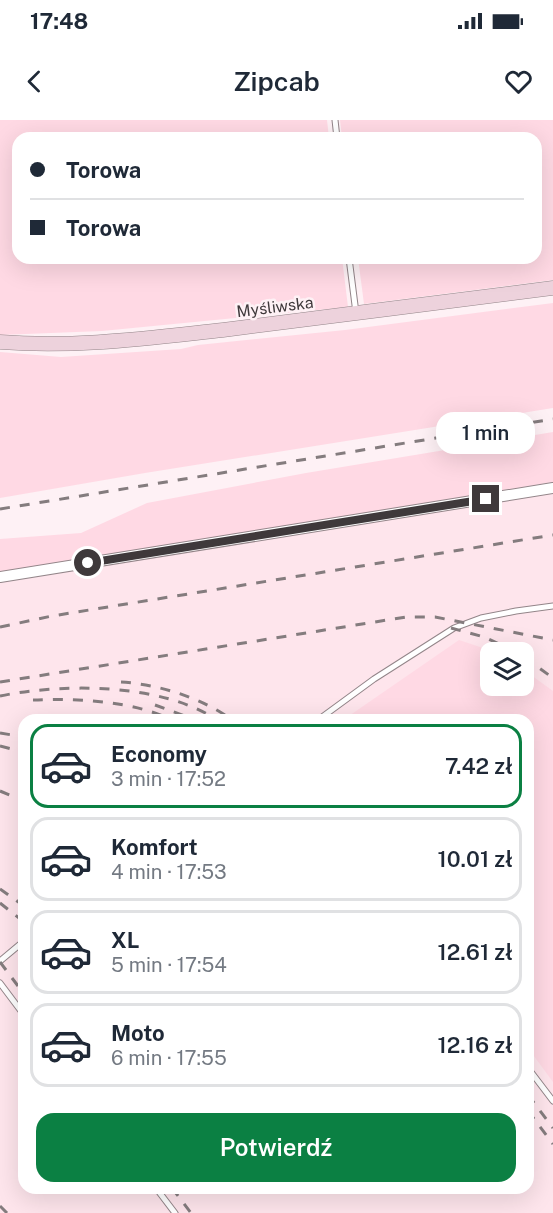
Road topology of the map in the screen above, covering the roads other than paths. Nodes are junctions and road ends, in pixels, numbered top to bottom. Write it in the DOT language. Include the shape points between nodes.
graph roads {
  1 [pos="350,264"];
  2 [pos="553,288"];
  3 [pos="356,314"];
  4 [pos="0,342"];
  5 [pos="553,488"];
  6 [pos="0,577"];
  7 [pos="553,606"];
  8 [pos="326,714"];
  9 [pos="18,946"];
  10 [pos="0,961"];
  11 [pos="0,983"];
  12 [pos="18,1007"];
  13 [pos="534,1076"];
  14 [pos="553,1101"];
  15 [pos="161,1194"];
  16 [pos="175,1213"];
  1 -- 3 [label="lane"];
  2 -- 3 [label="street, Myśliwska"];
  3 -- 4 [label="street, Myśliwska" via="116,342"];
  5 -- 6 [label="street"];
  7 -- 8 [label="lane" via="516,610 454,628"];
  9 -- 10 [label="lane"];
  11 -- 12 [label="lane"];
  13 -- 14 [label="lane"];
  15 -- 16 [label="lane"];
}
